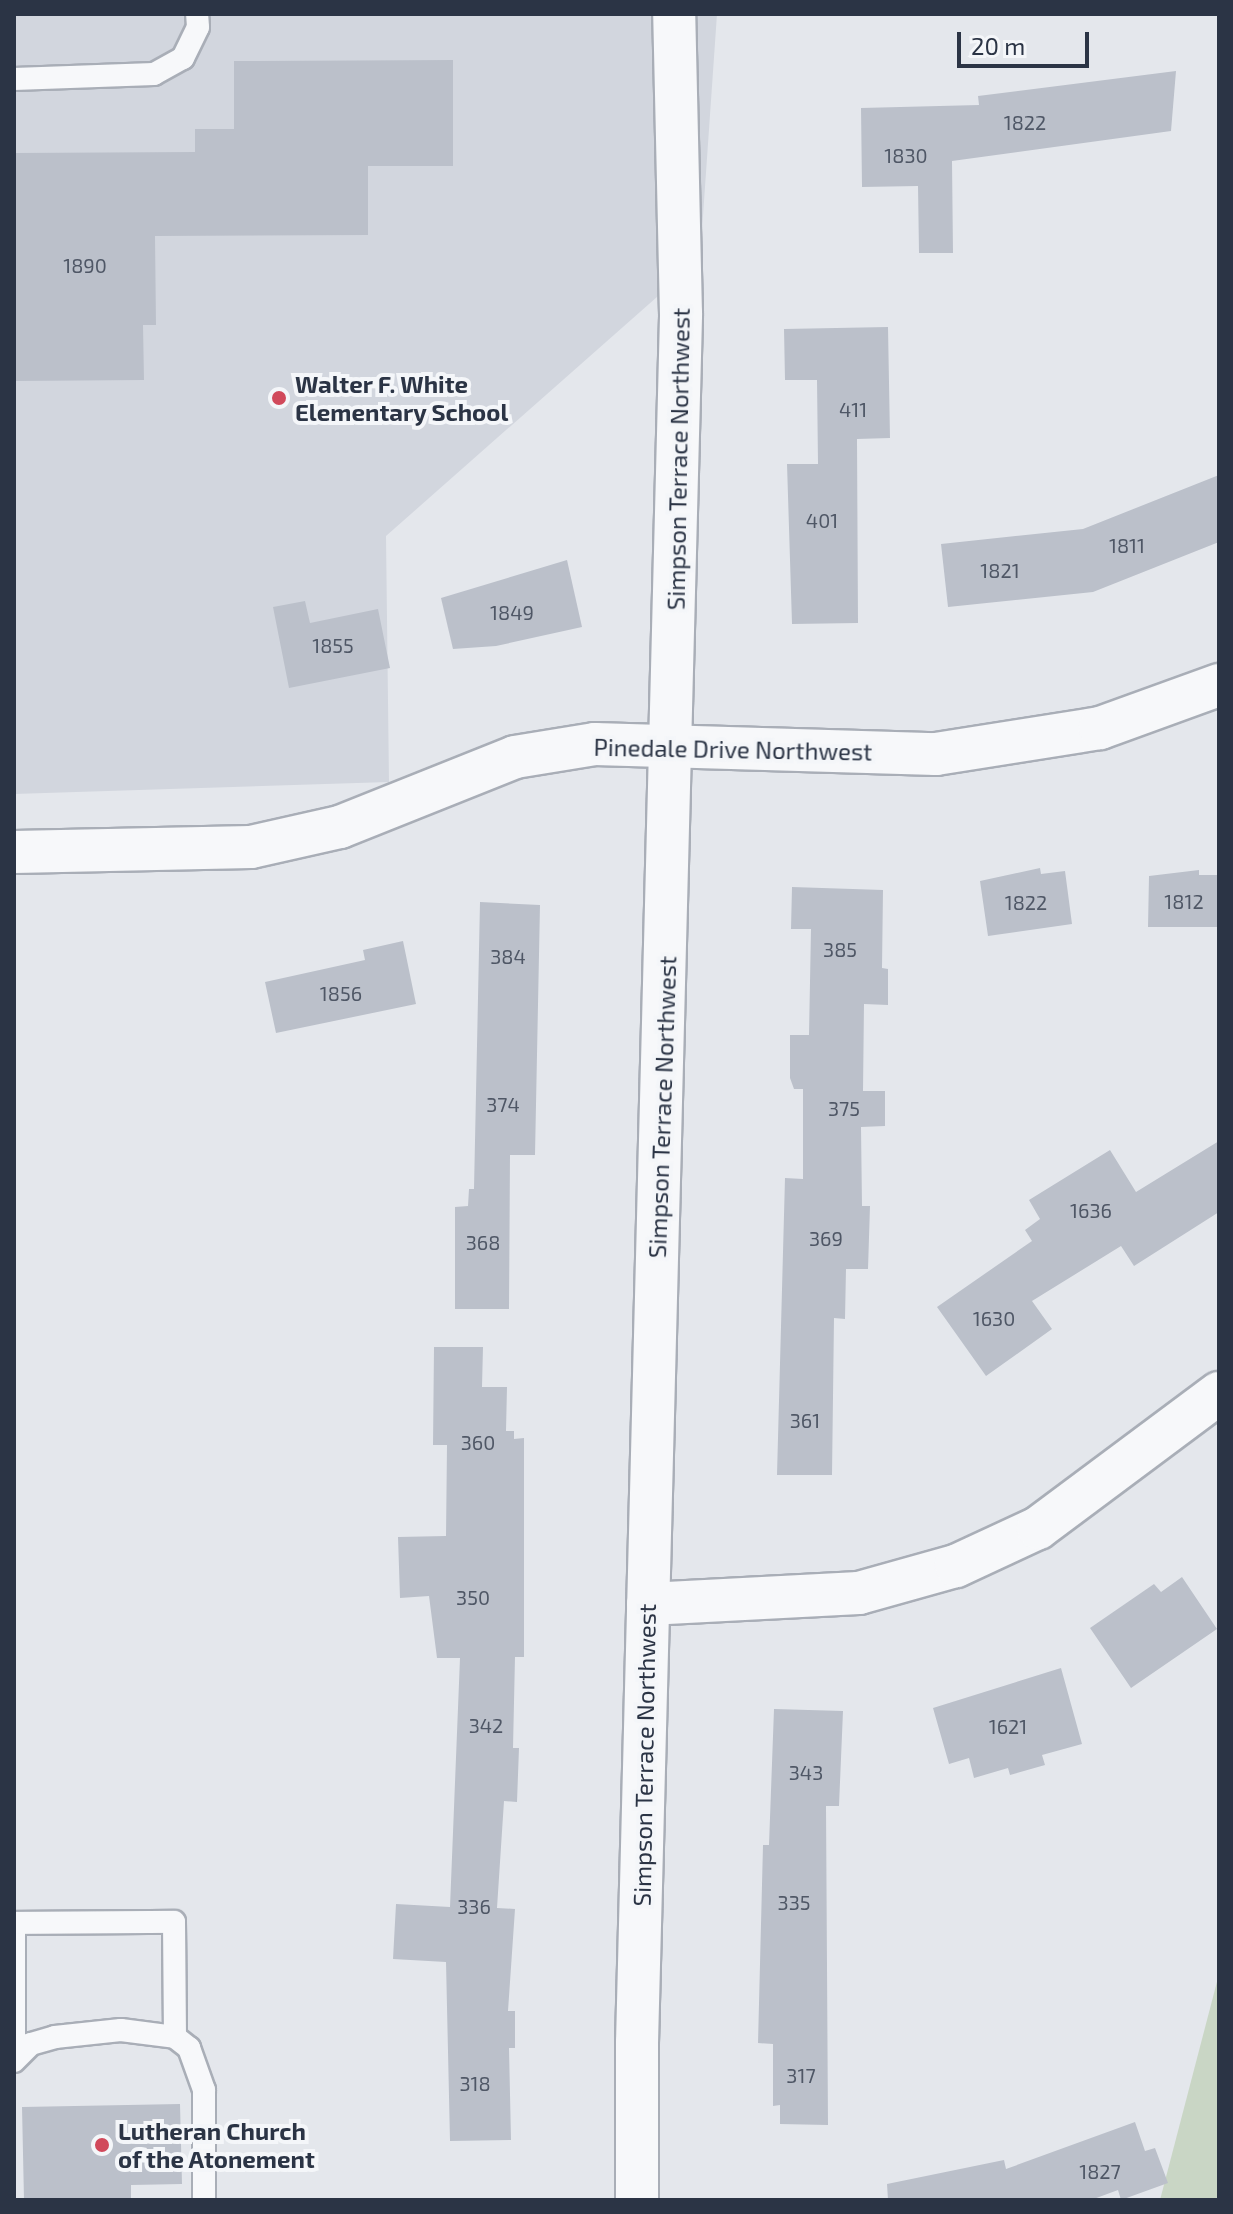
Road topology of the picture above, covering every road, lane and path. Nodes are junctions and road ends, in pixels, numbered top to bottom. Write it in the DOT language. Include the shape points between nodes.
graph roads {
  1 [pos="197,14"];
  2 [pos="674,14"];
  3 [pos="14,79"];
  4 [pos="1219,685"];
  5 [pos="672,745"];
  6 [pos="14,852"];
  7 [pos="1219,1393"];
  8 [pos="648,1604"];
  9 [pos="175,2037"];
  10 [pos="14,2060"];
  11 [pos="204,2200"];
  12 [pos="637,2200"];
  1 -- 3 [label="lane" via="198,27 183,58 154,74"];
  2 -- 5 [label="street, Simpson Terrace Northwest" via="681,314"];
  4 -- 5 [label="street, Pinedale Drive Northwest" via="1100,728 936,754"];
  5 -- 6 [label="street, Pinedale Drive Northwest" via="595,744 515,757 340,827 251,847"];
  5 -- 8 [label="street, Simpson Terrace Northwest"];
  7 -- 8 [label="street" via="1038,1528 956,1566 859,1593"];
  8 -- 12 [label="street, Simpson Terrace Northwest"];
  9 -- 10 [label="lane" via="121,2030 55,2037 31,2044"];
  9 -- 10 [label="lane" via="174,1922 14,1923"];
  9 -- 11 [label="lane" via="189,2048 204,2090"];
}
